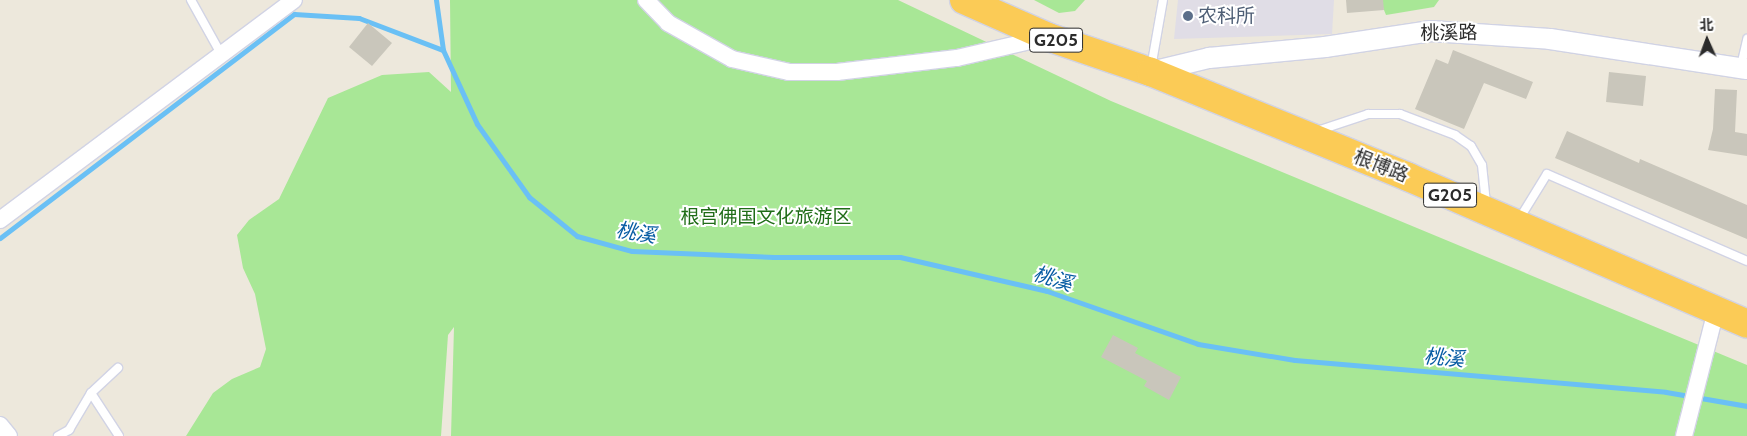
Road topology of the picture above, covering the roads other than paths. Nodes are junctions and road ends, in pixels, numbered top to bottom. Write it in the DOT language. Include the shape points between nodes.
graph roads {
  1 [pos="191,0"];
  2 [pos="294,0"];
  3 [pos="646,0"];
  4 [pos="964,0"];
  5 [pos="1162,0"];
  6 [pos="1048,37"];
  7 [pos="1747,39"];
  8 [pos="221,54"];
  9 [pos="1744,69"];
  10 [pos="1151,72"];
  11 [pos="1306,136"];
  12 [pos="1487,211"];
  13 [pos="0,220"];
  14 [pos="1517,223"];
  15 [pos="1747,261"];
  16 [pos="1716,310"];
  17 [pos="1747,324"];
  18 [pos="118,368"];
  19 [pos="91,393"];
  20 [pos="0,425"];
  21 [pos="9,436"];
  22 [pos="58,436"];
  23 [pos="120,436"];
  24 [pos="1684,436"];
  1 -- 8 [label="lane"];
  2 -- 8 [label="street"];
  3 -- 6 [label="street" via="668,23 732,60 789,72 837,72 957,58"];
  4 -- 6 [label="highway, G205"];
  5 -- 10 [label="lane"];
  6 -- 10 [label="highway, G205"];
  7 -- 9 [label="lane"];
  8 -- 13 [label="street"];
  9 -- 10 [label="street, 桃溪路" via="1550,39 1431,31 1325,47 1209,58"];
  10 -- 11 [label="highway, 根博路 / G205"];
  11 -- 12 [label="highway, 根博路 / G205"];
  11 -- 12 [label="lane" via="1368,114 1400,114 1454,135 1471,146 1482,166"];
  12 -- 14 [label="highway, 根博路 / G205"];
  14 -- 15 [label="lane" via="1547,174"];
  14 -- 16 [label="highway, 根博路 / G205"];
  16 -- 17 [label="highway, 根博路 / G205"];
  16 -- 24 [label="street"];
  18 -- 19 [label="lane"];
  19 -- 22 [label="lane" via="69,430"];
  19 -- 23 [label="lane"];
  20 -- 21 [label="street"];
}
